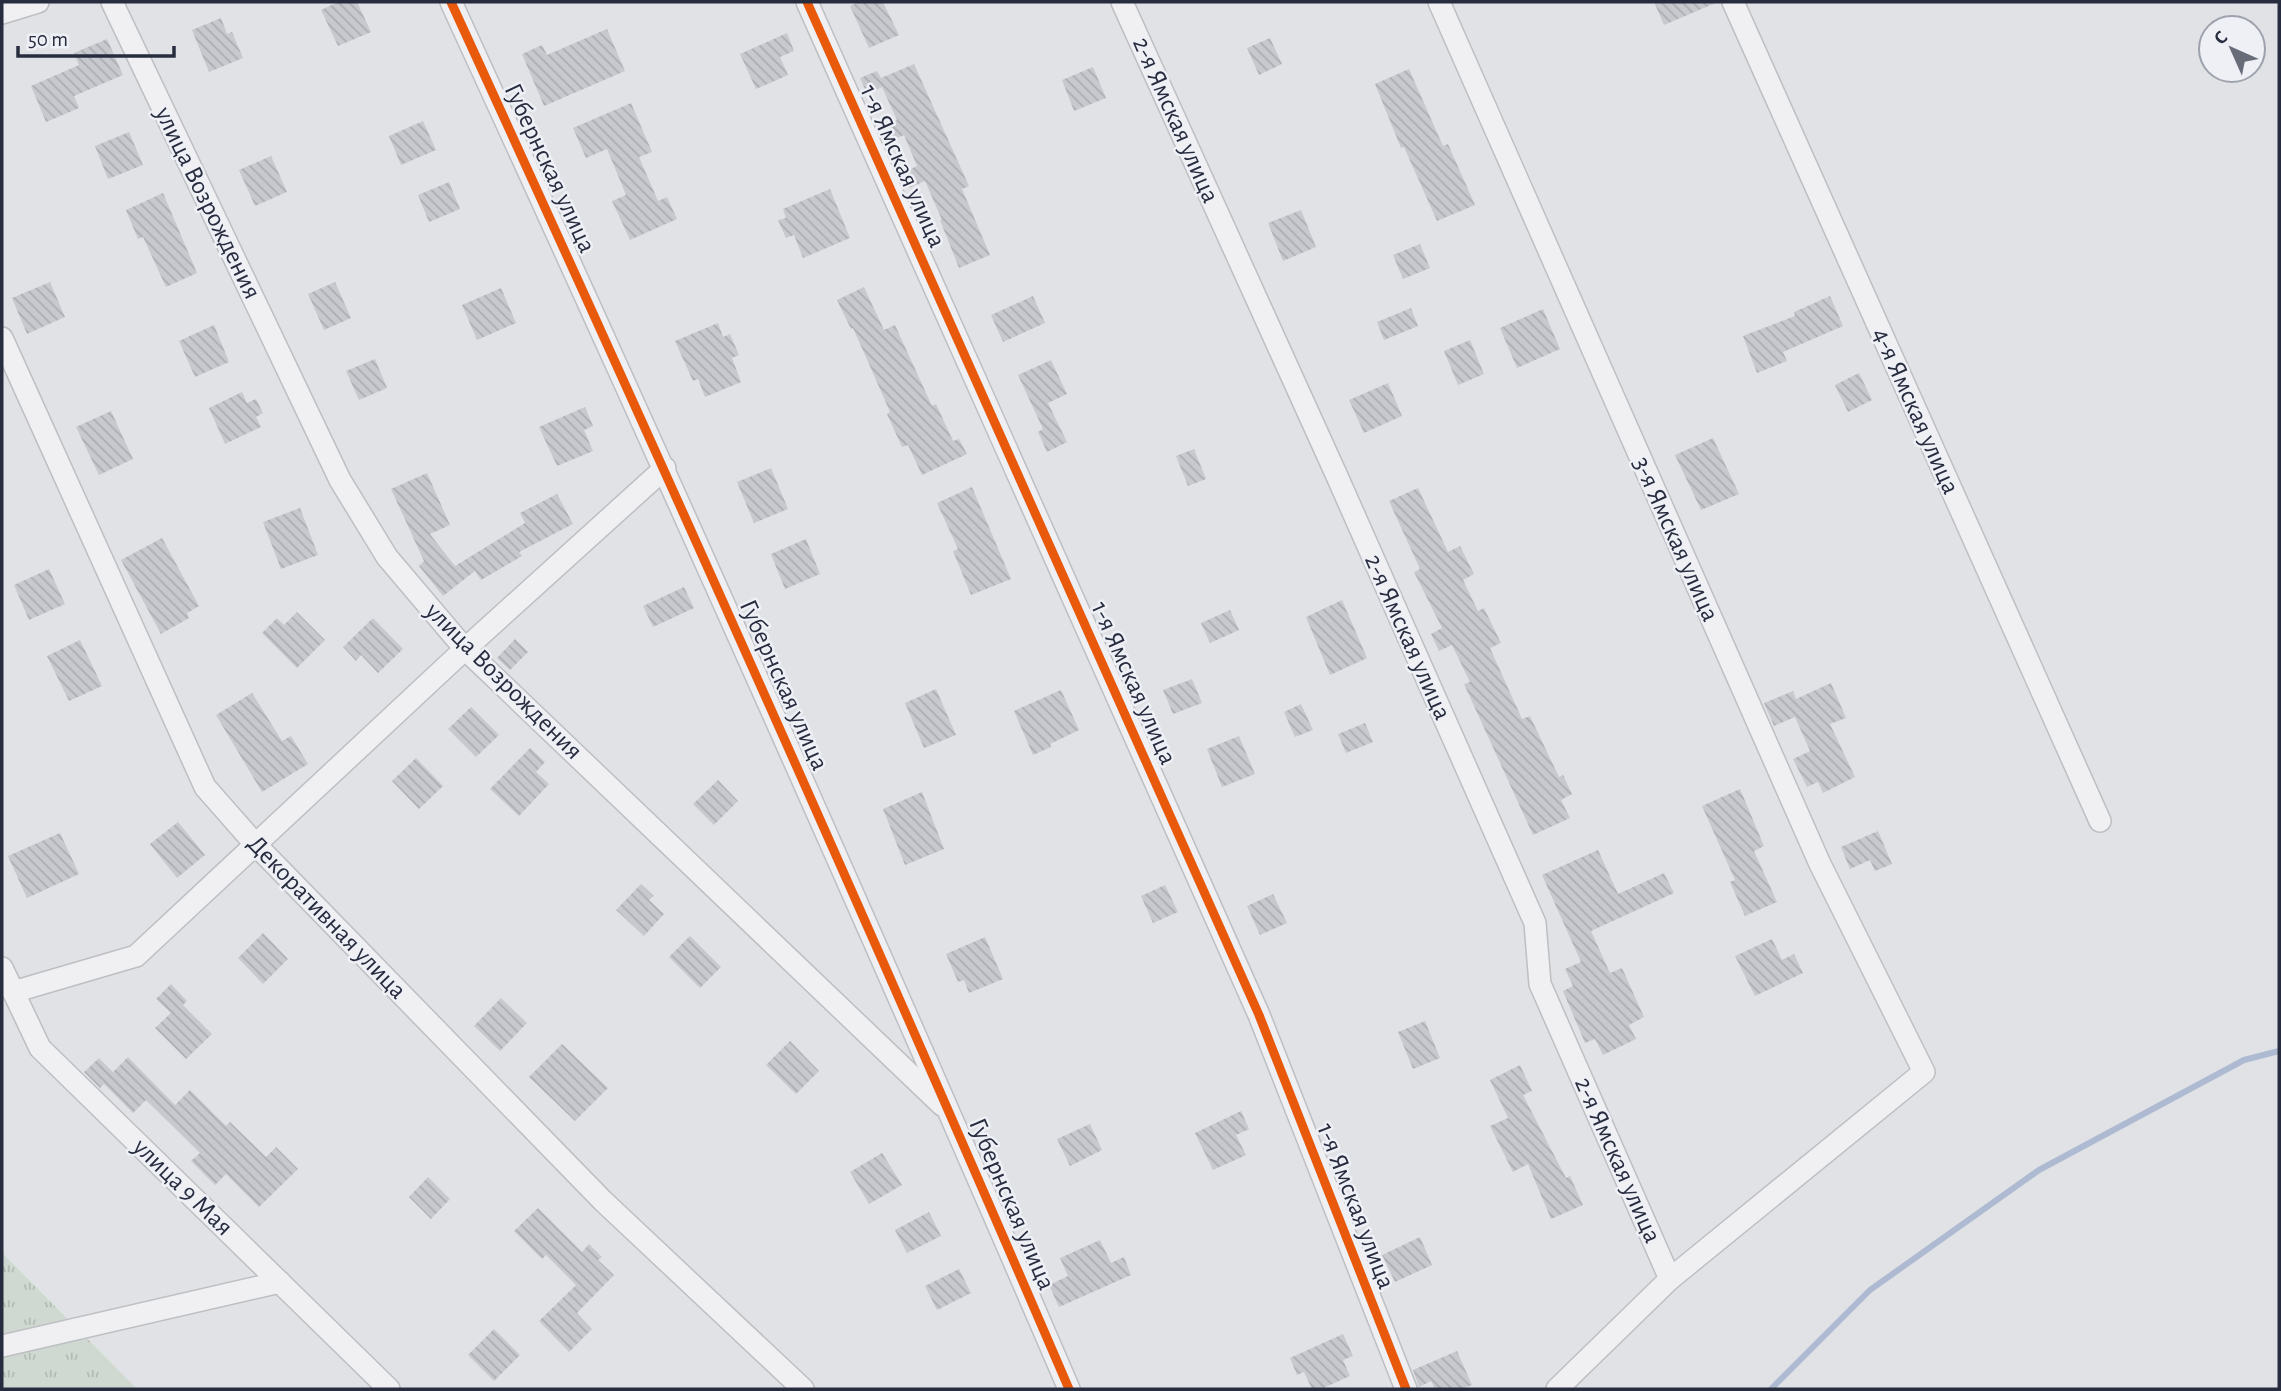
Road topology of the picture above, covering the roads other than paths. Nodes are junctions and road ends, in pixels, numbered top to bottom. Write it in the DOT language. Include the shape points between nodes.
graph roads {
  1 [pos="38,2"];
  2 [pos="112,2"];
  3 [pos="451,2"];
  4 [pos="807,2"];
  5 [pos="1122,2"];
  6 [pos="1439,2"];
  7 [pos="1733,2"];
  8 [pos="2,13"];
  9 [pos="2,338"];
  10 [pos="665,468"];
  11 [pos="465,649"];
  12 [pos="2100,821"];
  13 [pos="256,845"];
  14 [pos="2,968"];
  15 [pos="13,992"];
  16 [pos="951,1113"];
  17 [pos="1670,1279"];
  18 [pos="280,1282"];
  19 [pos="2,1346"];
  20 [pos="389,1389"];
  21 [pos="803,1389"];
  22 [pos="1069,1389"];
  23 [pos="1406,1389"];
  24 [pos="1557,1389"];
  1 -- 8 [label="street"];
  2 -- 11 [label="street, улица Возрождения" via="340,480 387,556"];
  3 -- 10 [label="street, Губернская улица"];
  4 -- 23 [label="street, 1-я Ямская улица" via="1259,1015"];
  5 -- 17 [label="street, 2-я Ямская улица" via="1535,923 1540,984"];
  6 -- 17 [label="street, 3-я Ямская улица" via="1820,864 1924,1072"];
  7 -- 12 [label="street, 4-я Ямская улица"];
  9 -- 13 [label="street, Декоративная улица" via="205,788"];
  10 -- 11 [label="street"];
  10 -- 16 [label="street, Губернская улица"];
  11 -- 13 [label="street"];
  11 -- 16 [label="street, улица Возрождения"];
  13 -- 15 [label="street" via="135,956"];
  13 -- 21 [label="street, Декоративная улица" via="603,1201"];
  14 -- 15 [label="street, улица 9 Мая"];
  15 -- 18 [label="street, улица 9 Мая" via="40,1048"];
  16 -- 22 [label="street, Губернская улица"];
  17 -- 24 [label="street"];
  18 -- 19 [label="street"];
  18 -- 20 [label="street, улица 9 Мая"];
}
